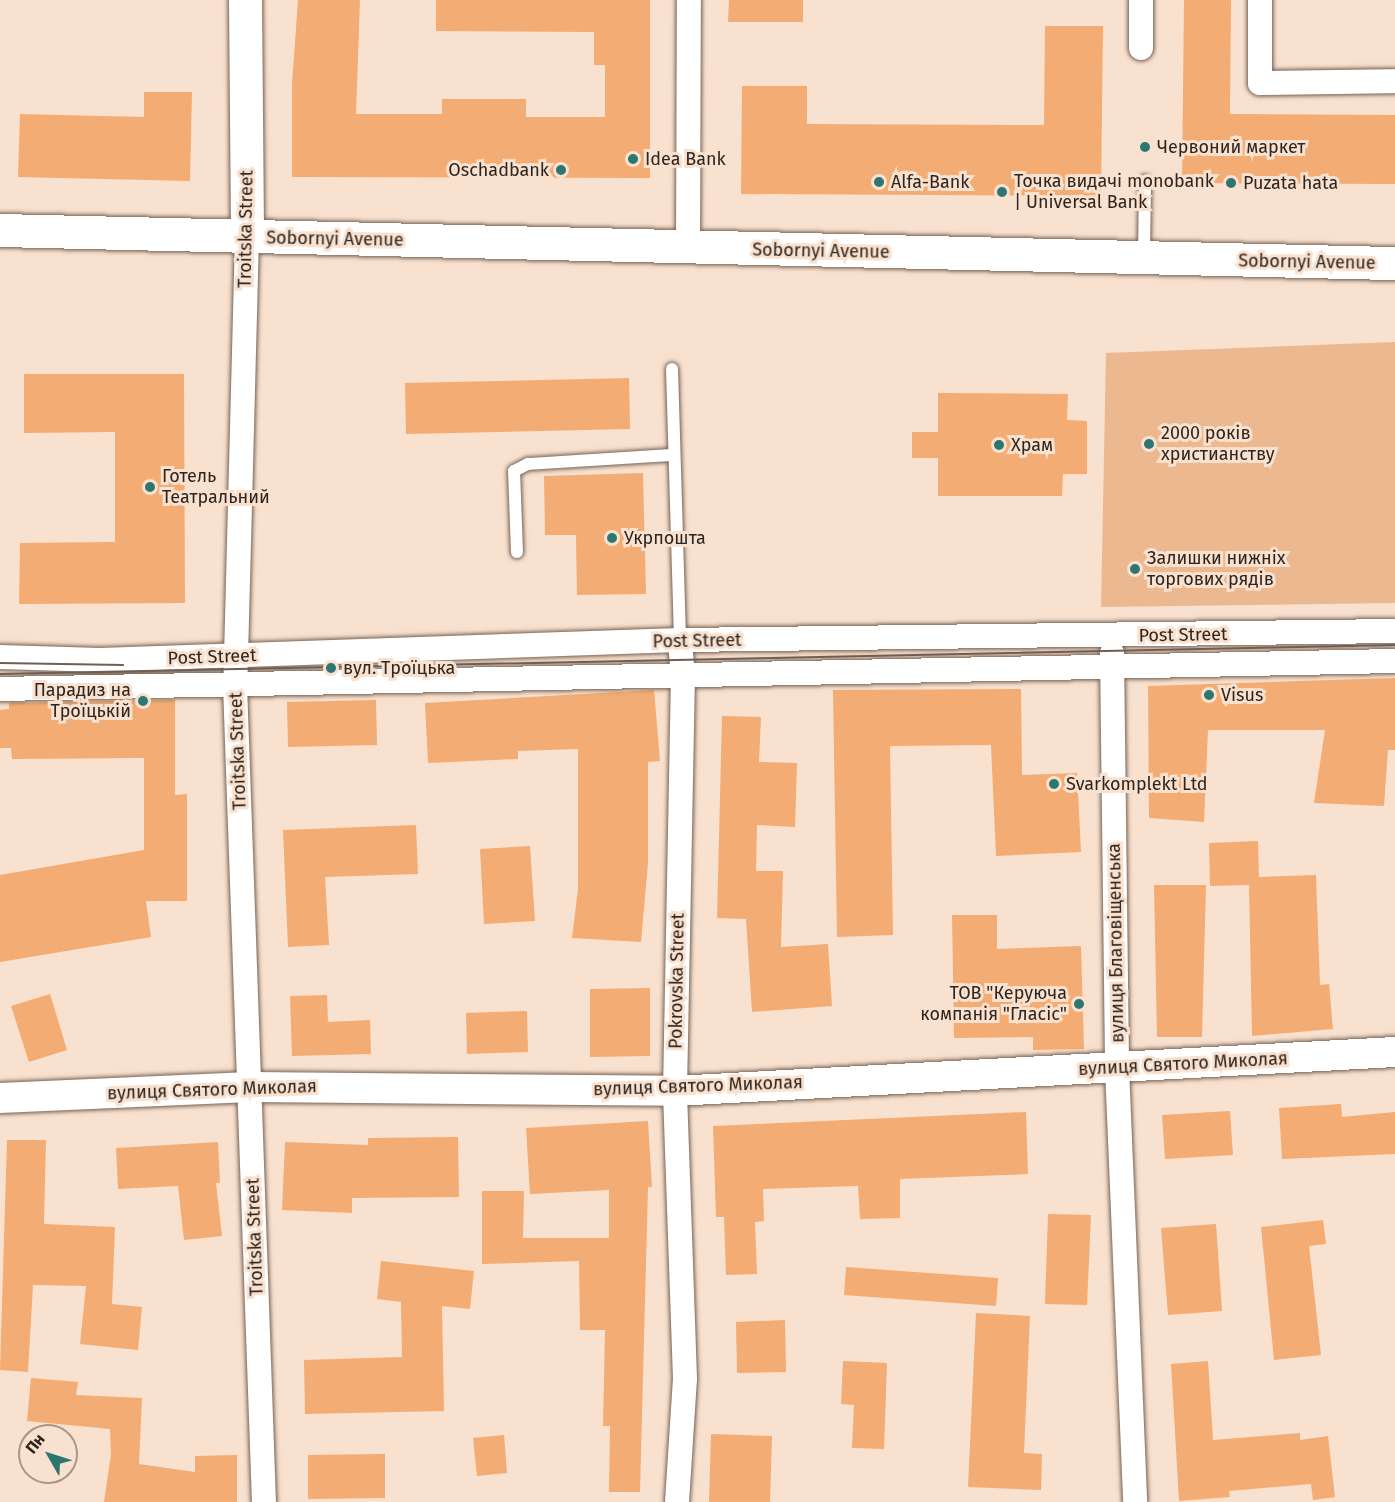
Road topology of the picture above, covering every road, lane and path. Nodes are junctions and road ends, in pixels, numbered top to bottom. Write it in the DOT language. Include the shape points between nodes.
graph roads {
  1 [pos="245,0"];
  2 [pos="689,0"];
  3 [pos="1141,0"];
  4 [pos="1260,0"];
  5 [pos="1141,48"];
  6 [pos="1395,81"];
  7 [pos="1145,181"];
  8 [pos="0,230"];
  9 [pos="247,237"];
  10 [pos="0,240"];
  11 [pos="688,248"];
  12 [pos="1144,260"];
  13 [pos="1395,263"];
  14 [pos="672,369"];
  15 [pos="673,455"];
  16 [pos="517,552"];
  17 [pos="1395,631"];
  18 [pos="1111,636"];
  19 [pos="680,640"];
  20 [pos="236,656"];
  21 [pos="0,657"];
  22 [pos="1395,661"];
  23 [pos="1113,668"];
  24 [pos="683,676"];
  25 [pos="235,685"];
  26 [pos="0,689"];
  27 [pos="1395,1052"];
  28 [pos="1117,1068"];
  29 [pos="250,1087"];
  30 [pos="675,1091"];
  31 [pos="0,1098"];
  32 [pos="264,1502"];
  33 [pos="677,1502"];
  34 [pos="1135,1502"];
  1 -- 9 [label="main road, Troitska Street"];
  2 -- 11 [label="street"];
  3 -- 5 [label="street"];
  4 -- 6 [label="street" via="1260,83"];
  7 -- 12 [label="lane"];
  8 -- 9 [label="main road, Sobornyi Avenue"];
  9 -- 10 [label="main road, Sobornyi Avenue"];
  9 -- 11 [label="main road, Sobornyi Avenue"];
  9 -- 20 [label="street, Troitska Street"];
  11 -- 12 [label="main road, Sobornyi Avenue"];
  12 -- 13 [label="main road, Sobornyi Avenue"];
  14 -- 15 [label="lane"];
  15 -- 16 [label="lane" via="528,464 514,471"];
  15 -- 19 [label="lane"];
  17 -- 18 [label="street, Post Street"];
  18 -- 19 [label="street, Post Street"];
  18 -- 23 [label="street, вулиця Благовіщенська"];
  19 -- 20 [label="street, Post Street"];
  19 -- 24 [label="street, Pokrovska Street"];
  20 -- 21 [label="street, Post Street" via="100,660"];
  20 -- 25 [label="street, Troitska Street"];
  22 -- 23 [label="street, Post Street"];
  23 -- 24 [label="street, Post Street"];
  23 -- 28 [label="street, вулиця Благовіщенська"];
  24 -- 25 [label="street, Post Street"];
  24 -- 30 [label="street, Pokrovska Street"];
  25 -- 26 [label="street, Post Street"];
  25 -- 29 [label="street, Troitska Street"];
  27 -- 28 [label="street, вулиця Святого Миколая"];
  28 -- 30 [label="street, вулиця Святого Миколая"];
  28 -- 34 [label="street, вулиця Благовіщенська"];
  29 -- 30 [label="street, вулиця Святого Миколая"];
  29 -- 31 [label="street, вулиця Святого Миколая"];
  29 -- 32 [label="street, Troitska Street"];
  30 -- 33 [label="street, Pokrovska Street" via="685,1379"];
}
